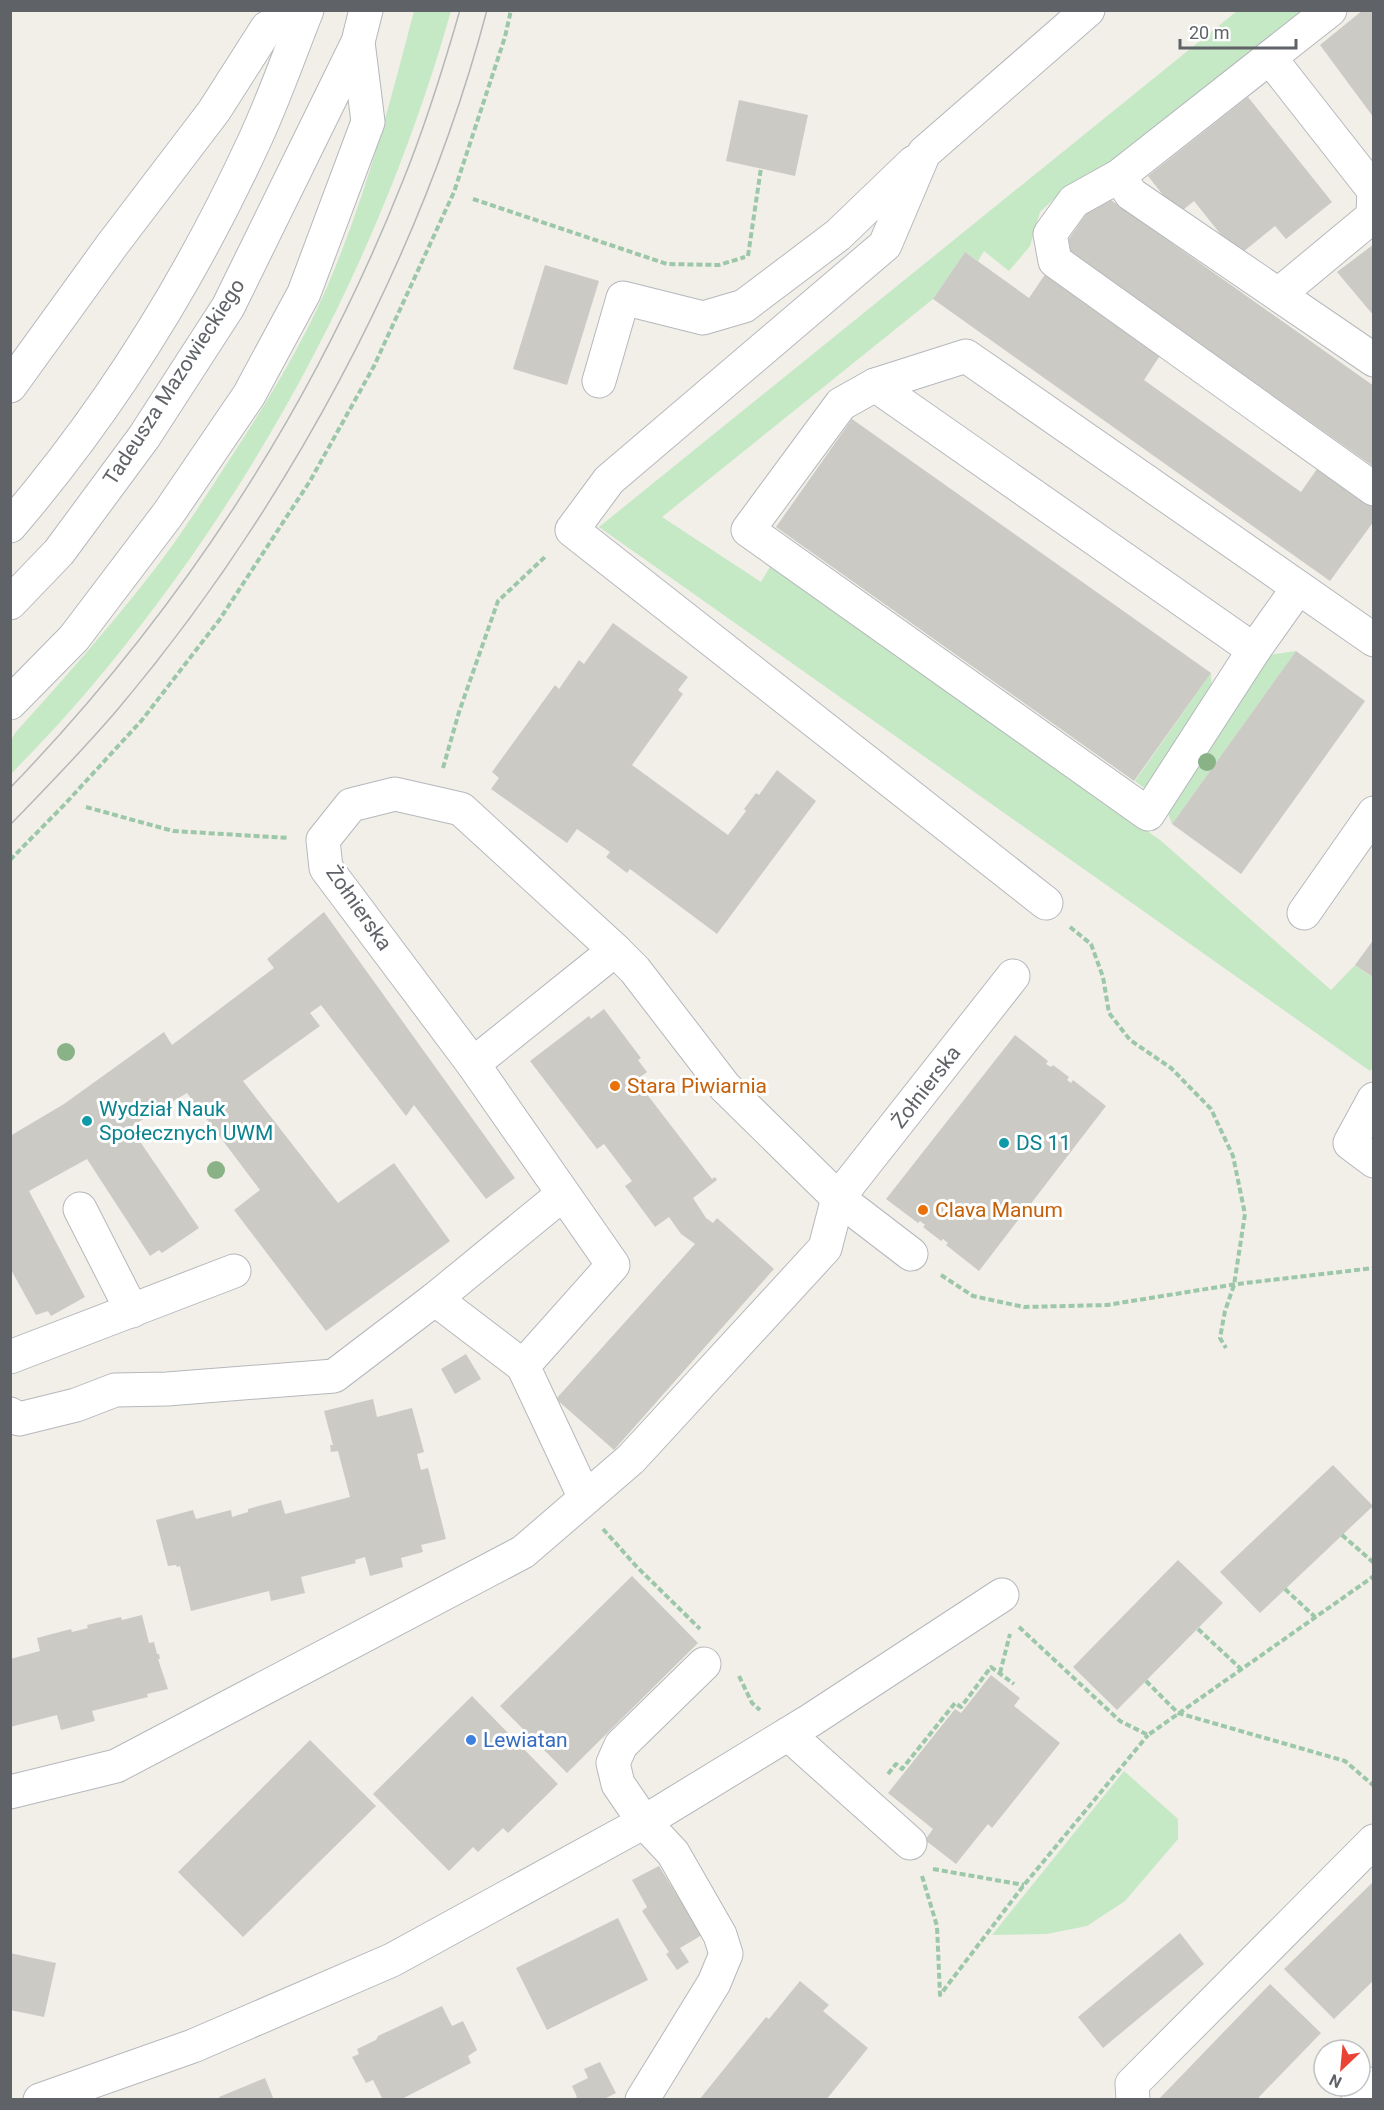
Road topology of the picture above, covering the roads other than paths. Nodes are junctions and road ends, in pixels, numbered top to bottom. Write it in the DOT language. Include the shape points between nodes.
graph roads {
  1 [pos="299,10"];
  2 [pos="307,10"];
  3 [pos="366,10"];
  4 [pos="1088,10"];
  5 [pos="1330,10"];
  6 [pos="358,42"];
  7 [pos="1270,58"];
  8 [pos="924,153"];
  9 [pos="1119,177"];
  10 [pos="1373,187"];
  11 [pos="1279,294"];
  12 [pos="1374,360"];
  13 [pos="599,381"];
  14 [pos="875,385"];
  15 [pos="10,386"];
  16 [pos="1374,489"];
  17 [pos="10,526"];
  18 [pos="1298,588"];
  19 [pos="10,603"];
  20 [pos="1374,640"];
  21 [pos="1254,650"];
  22 [pos="10,703"];
  23 [pos="1374,813"];
  24 [pos="1046,903"];
  25 [pos="1304,913"];
  26 [pos="615,950"];
  27 [pos="1013,976"];
  28 [pos="473,1064"];
  29 [pos="1374,1099"];
  30 [pos="1362,1152"];
  31 [pos="563,1194"];
  32 [pos="838,1198"];
  33 [pos="80,1209"];
  34 [pos="911,1254"];
  35 [pos="234,1271"];
  36 [pos="435,1299"];
  37 [pos="132,1311"];
  38 [pos="10,1358"];
  39 [pos="523,1366"];
  40 [pos="10,1414"];
  41 [pos="585,1498"];
  42 [pos="1002,1595"];
  43 [pos="704,1664"];
  44 [pos="788,1734"];
  45 [pos="10,1792"];
  46 [pos="644,1822"];
  47 [pos="1374,1841"];
  48 [pos="915,1855"];
  49 [pos="1374,2084"];
  50 [pos="40,2100"];
  51 [pos="642,2100"];
  52 [pos="1133,2100"];
  53 [pos="1358,2100"];
  1 -- 15 [label="street" via="267,28 214,111"];
  2 -- 17 [label="street" via="252,145 164,312 94,421"];
  3 -- 6 [label="street, Tadeusza Mazowieckiego"];
  4 -- 8 [label="street"];
  5 -- 7 [label="street"];
  6 -- 19 [label="street, Tadeusza Mazowieckiego" via="228,307 144,437 59,552"];
  6 -- 22 [label="street" via="368,122 304,292 249,395 168,514 74,638"];
  7 -- 9 [label="street"];
  7 -- 10 [label="street"];
  8 -- 13 [label="street" via="838,235 744,306 703,318 623,298"];
  8 -- 24 [label="street" via="885,244 609,480 572,530"];
  9 -- 11 [label="street" via="1131,194"];
  9 -- 16 [label="street" via="1074,201 1050,234 1055,261"];
  10 -- 11 [label="street" via="1373,216"];
  11 -- 12 [label="street"];
  14 -- 18 [label="street" via="966,356"];
  14 -- 21 [label="street"];
  14 -- 21 [label="street" via="841,404 748,530 1148,814"];
  18 -- 20 [label="street"];
  18 -- 21 [label="street"];
  23 -- 25 [label="street"];
  26 -- 28 [label="street"];
  26 -- 28 [label="street, Żołnierska" via="461,809 395,794 351,805 323,840 326,868"];
  26 -- 32 [label="street, Żołnierska" via="635,970 725,1087"];
  27 -- 32 [label="street, Żołnierska"];
  28 -- 31 [label="street, Żołnierska"];
  29 -- 30 [label="street"];
  31 -- 36 [label="street"];
  31 -- 39 [label="street, Żołnierska" via="613,1265"];
  32 -- 34 [label="street, Żołnierska"];
  32 -- 41 [label="street" via="825,1248 631,1459"];
  33 -- 37 [label="street"];
  35 -- 37 [label="street"];
  36 -- 39 [label="street"];
  36 -- 40 [label="street" via="334,1376 115,1390 76,1405 19,1419"];
  37 -- 38 [label="street"];
  39 -- 41 [label="street"];
  41 -- 45 [label="street" via="523,1552 116,1766"];
  42 -- 44 [label="street"];
  43 -- 46 [label="street" via="621,1745 613,1763 618,1784"];
  44 -- 46 [label="street"];
  44 -- 48 [label="street"];
  46 -- 50 [label="street" via="392,1960 193,2046"];
  46 -- 51 [label="street" via="673,1852 720,1935 726,1954 714,1983"];
  47 -- 52 [label="street" via="1132,2084"];
  49 -- 53 [label="street"];
}
